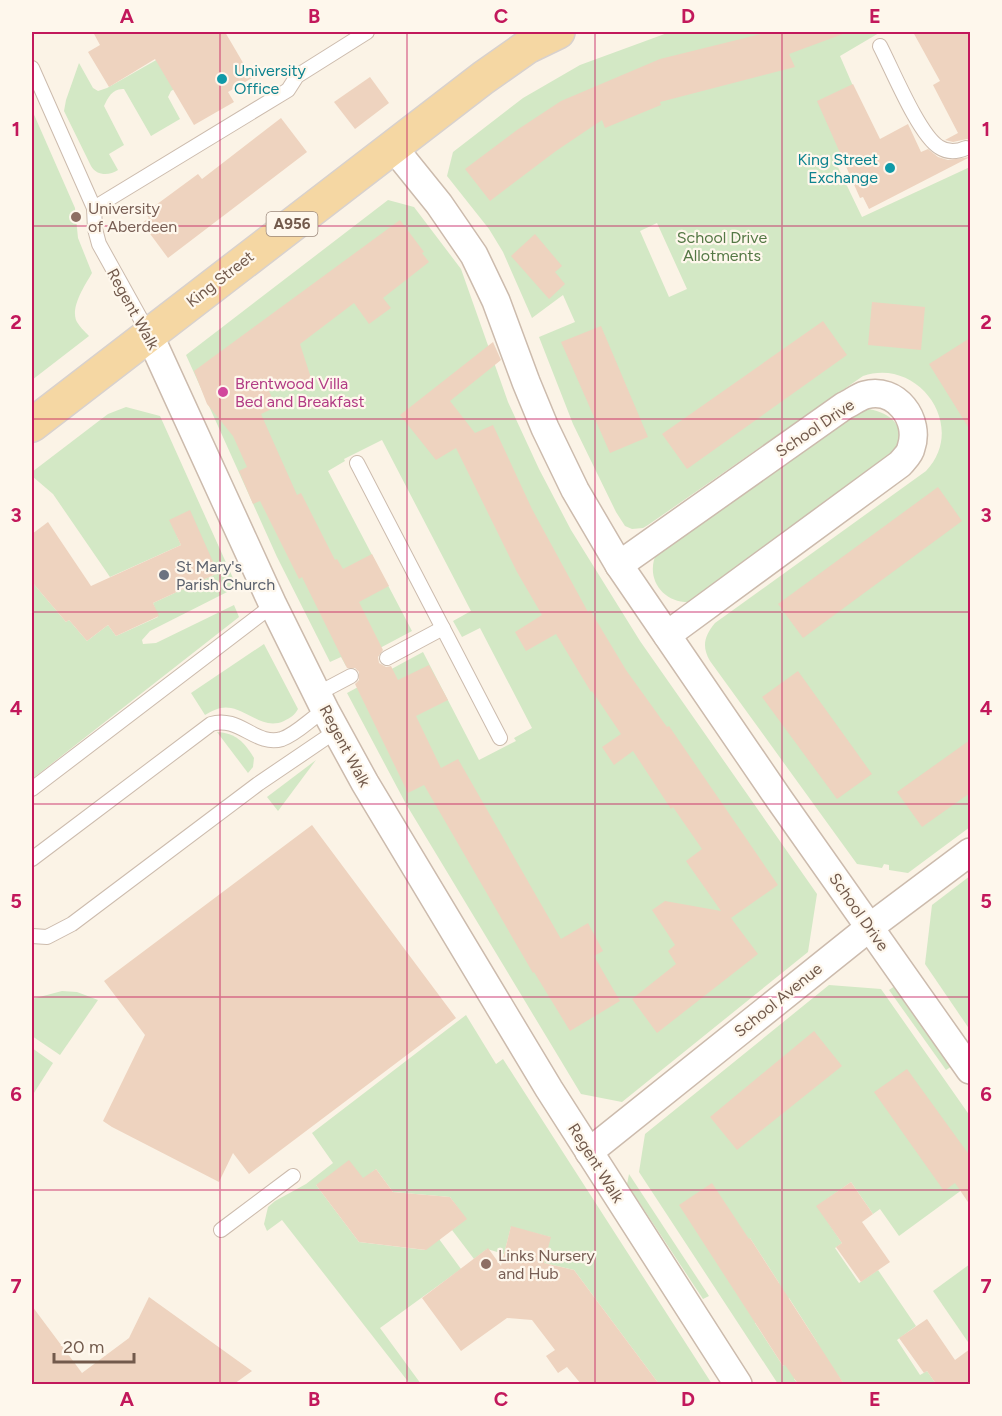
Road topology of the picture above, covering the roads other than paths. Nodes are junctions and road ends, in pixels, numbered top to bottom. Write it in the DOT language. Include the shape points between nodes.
graph roads {
  1 [pos="367,32"];
  2 [pos="558,32"];
  3 [pos="880,46"];
  4 [pos="32,68"];
  5 [pos="393,147"];
  6 [pos="966,148"];
  7 [pos="94,208"];
  8 [pos="149,334"];
  9 [pos="32,426"];
  10 [pos="357,463"];
  11 [pos="619,565"];
  12 [pos="273,605"];
  13 [pos="443,628"];
  14 [pos="666,635"];
  15 [pos="387,658"];
  16 [pos="351,676"];
  17 [pos="326,711"];
  18 [pos="500,738"];
  19 [pos="32,789"];
  20 [pos="970,852"];
  21 [pos="32,859"];
  22 [pos="870,927"];
  23 [pos="32,936"];
  24 [pos="970,1070"];
  25 [pos="589,1152"];
  26 [pos="293,1176"];
  27 [pos="221,1230"];
  28 [pos="738,1384"];
  1 -- 7 [label="lane" via="297,76 288,90"];
  2 -- 5 [label="main road, King Street / A956" via="524,43"];
  3 -- 6 [label="lane" via="930,140 953,152"];
  4 -- 7 [label="lane, Regent Walk"];
  5 -- 8 [label="main road, King Street / A956"];
  5 -- 11 [label="street, School Drive" via="474,255 545,428"];
  7 -- 8 [label="lane, Regent Walk" via="99,244"];
  8 -- 9 [label="main road, King Street / A956"];
  8 -- 12 [label="street, Regent Walk"];
  10 -- 13 [label="lane"];
  11 -- 14 [label="street, School Drive"];
  11 -- 14 [label="street, School Drive" via="866,394 889,395 906,410 914,430 911,450 900,464"];
  12 -- 17 [label="street, Regent Walk"];
  12 -- 19 [label="lane"];
  13 -- 15 [label="lane"];
  13 -- 18 [label="lane"];
  14 -- 22 [label="street, School Drive"];
  16 -- 17 [label="lane"];
  17 -- 21 [label="lane" via="274,741 240,726 221,721 211,724"];
  17 -- 23 [label="lane" via="258,784 72,924 47,937"];
  17 -- 25 [label="street, Regent Walk" via="411,862"];
  20 -- 22 [label="street, School Avenue"];
  22 -- 24 [label="street, School Drive"];
  22 -- 25 [label="street, School Avenue"];
  25 -- 28 [label="street, Regent Walk"];
  26 -- 27 [label="lane"];
}
